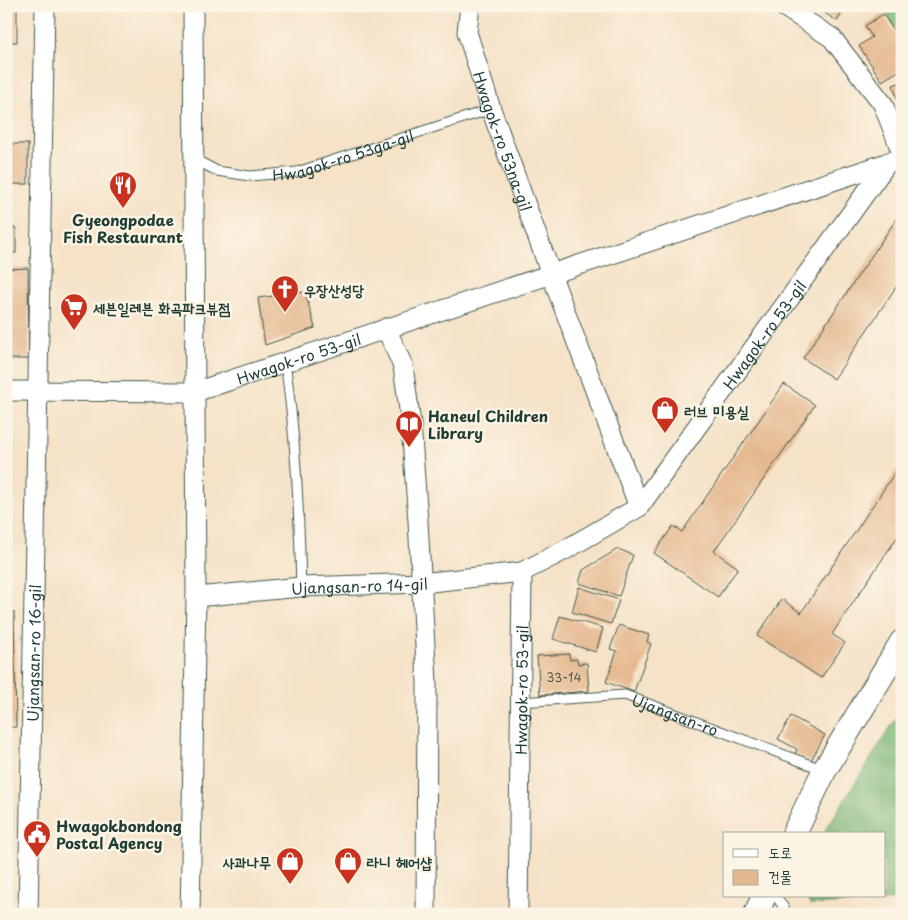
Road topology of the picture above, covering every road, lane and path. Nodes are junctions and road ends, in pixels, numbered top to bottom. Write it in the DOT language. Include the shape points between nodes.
graph roads {
  1 [pos="45,6"];
  2 [pos="193,6"];
  3 [pos="470,6"];
  4 [pos="784,6"];
  5 [pos="491,109"];
  6 [pos="194,158"];
  7 [pos="897,158"];
  8 [pos="551,274"];
  9 [pos="386,328"];
  10 [pos="285,362"];
  11 [pos="6,391"];
  12 [pos="37,391"];
  13 [pos="195,392"];
  14 [pos="639,507"];
  15 [pos="522,572"];
  16 [pos="422,583"];
  17 [pos="301,587"];
  18 [pos="196,597"];
  19 [pos="902,642"];
  20 [pos="520,702"];
  21 [pos="824,770"];
  22 [pos="795,832"];
  23 [pos="763,898"];
  24 [pos="777,898"];
  25 [pos="28,914"];
  26 [pos="190,914"];
  27 [pos="426,914"];
  28 [pos="518,914"];
  29 [pos="756,914"];
  30 [pos="788,914"];
  1 -- 12 [label="street"];
  2 -- 6 [label="street"];
  3 -- 5 [label="street, Hwagok-ro 53na-gil" via="467,32"];
  4 -- 7 [label="street" via="832,38 883,104"];
  5 -- 6 [label="lane, Hwagok-ro 53ga-gil" via="297,172 250,176 217,171"];
  5 -- 8 [label="street, Hwagok-ro 53na-gil"];
  6 -- 13 [label="street"];
  7 -- 8 [label="street, Hwagok-ro 53-gil"];
  7 -- 14 [label="street, Hwagok-ro 53-gil"];
  8 -- 9 [label="street, Hwagok-ro 53-gil"];
  8 -- 14 [label="street"];
  9 -- 10 [label="street, Hwagok-ro 53-gil"];
  9 -- 16 [label="street" via="403,366 409,403"];
  10 -- 13 [label="street, Hwagok-ro 53-gil"];
  10 -- 17 [label="lane" via="296,451"];
  11 -- 12 [label="street, Hwagok-ro 53-gil"];
  12 -- 13 [label="street, Hwagok-ro 53-gil"];
  12 -- 25 [label="street, Ujangsan-ro 16-gil"];
  13 -- 18 [label="street"];
  14 -- 15 [label="street, Hwagok-ro 53-gil"];
  15 -- 16 [label="street, Ujangsan-ro 14-gil"];
  15 -- 20 [label="street, Hwagok-ro 53-gil"];
  16 -- 17 [label="street, Ujangsan-ro 14-gil"];
  16 -- 27 [label="street" via="427,682"];
  17 -- 18 [label="street, Ujangsan-ro 14-gil"];
  18 -- 26 [label="street"];
  19 -- 21 [label="street"];
  20 -- 21 [label="lane, Ujangsan-ro" via="625,695"];
  20 -- 28 [label="street, Hwagok-ro 53-gil"];
  21 -- 22 [label="street"];
  23 -- 29 [label="street"];
  24 -- 30 [label="lane"];
}
